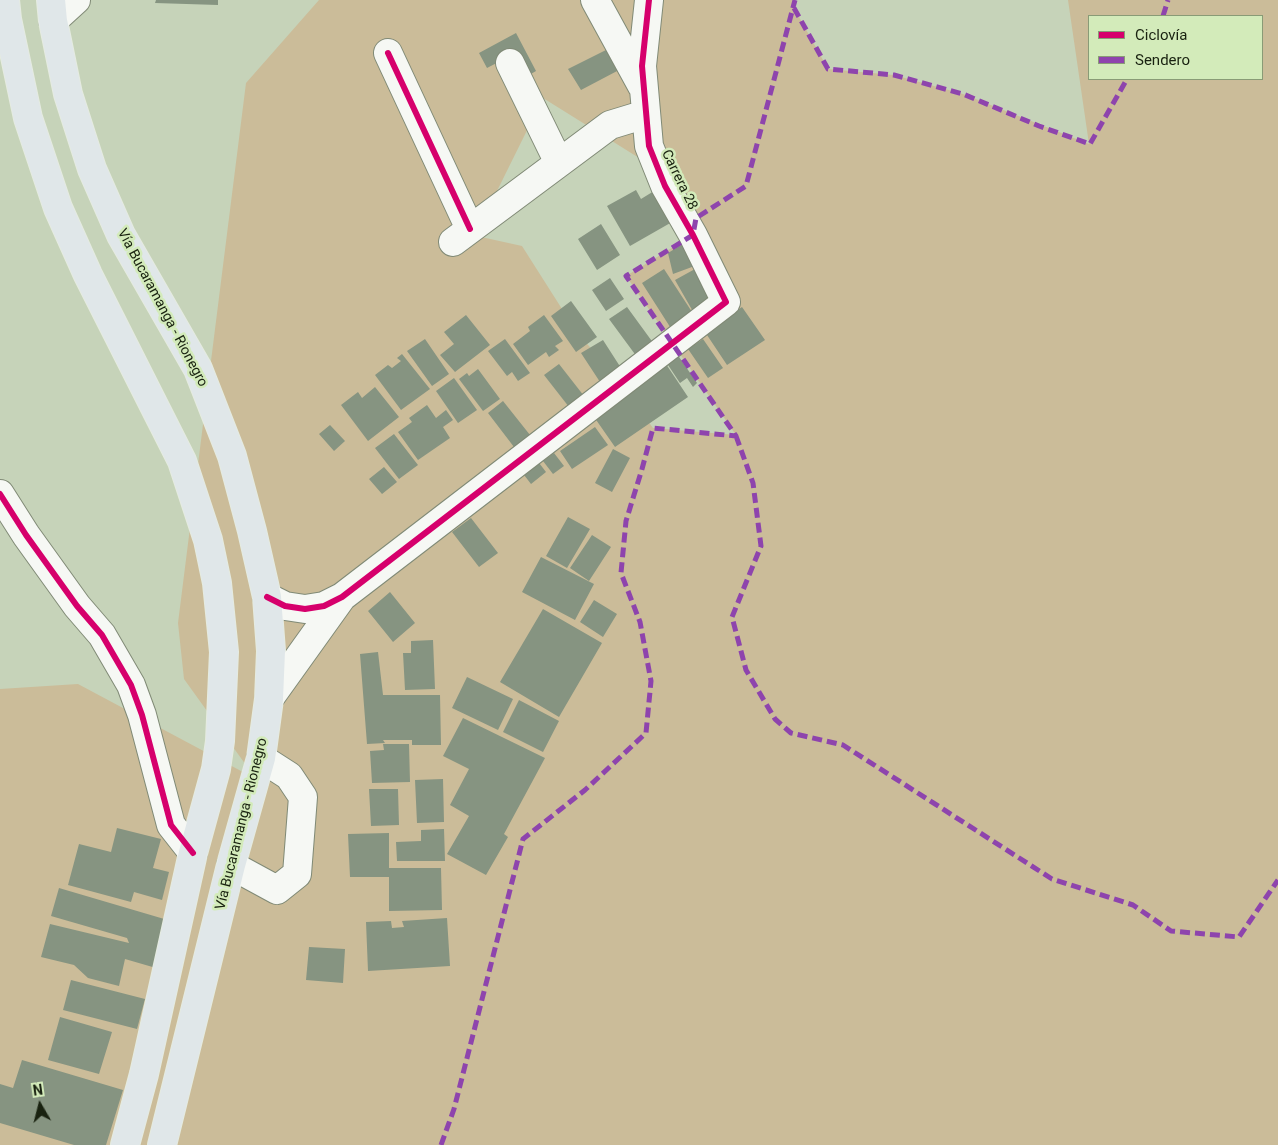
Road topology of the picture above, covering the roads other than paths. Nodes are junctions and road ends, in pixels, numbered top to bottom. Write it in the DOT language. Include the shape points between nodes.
graph roads {
  1 [pos="5,0"];
  2 [pos="76,0"];
  3 [pos="595,0"];
  4 [pos="648,0"];
  5 [pos="52,11"];
  6 [pos="388,53"];
  7 [pos="510,63"];
  8 [pos="645,102"];
  9 [pos="559,162"];
  10 [pos="0,494"];
  11 [pos="266,597"];
  12 [pos="342,597"];
  13 [pos="269,699"];
  14 [pos="261,758"];
  15 [pos="193,853"];
  16 [pos="231,865"];
  17 [pos="125,1145"];
  18 [pos="162,1145"];
  1 -- 15 [label="highway" via="28,118 58,208 88,275 182,461 208,540 217,583 224,652 220,741 216,769"];
  2 -- 5 [label="street"];
  3 -- 8 [label="street"];
  4 -- 8 [label="street, Carrera 28" via="642,66"];
  5 -- 11 [label="highway, Vía Bucaramanga - Rionegro" via="68,94 92,169 121,235 198,369 232,456"];
  6 -- 9 [label="street" via="461,236"];
  7 -- 9 [label="street"];
  8 -- 9 [label="street"];
  8 -- 12 [label="street, Carrera 28" via="649,146 665,186 726,302"];
  10 -- 15 [label="street" via="77,606 102,635 131,685 171,825"];
  11 -- 12 [label="street" via="285,606 305,609 324,606"];
  11 -- 13 [label="highway, Vía Bucaramanga - Rionegro"];
  12 -- 13 [label="street"];
  13 -- 14 [label="highway, Vía Bucaramanga - Rionegro"];
  14 -- 16 [label="highway, Vía Bucaramanga - Rionegro"];
  14 -- 16 [label="street" via="289,776 304,798 297,874 277,890"];
  15 -- 17 [label="highway"];
  16 -- 18 [label="highway, Vía Bucaramanga - Rionegro"];
}
